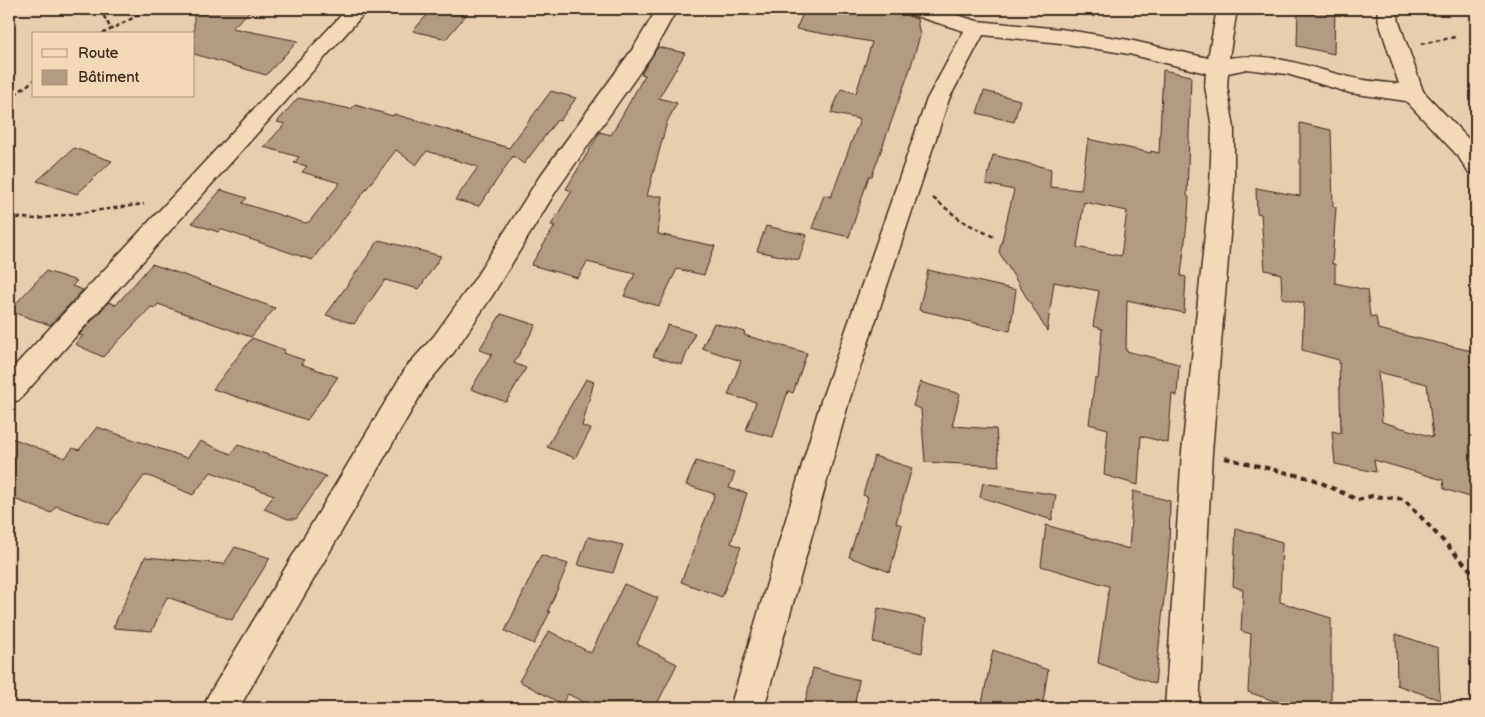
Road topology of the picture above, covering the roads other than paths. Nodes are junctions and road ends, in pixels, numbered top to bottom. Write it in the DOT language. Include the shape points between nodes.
graph roads {
  1 [pos="358,9"];
  2 [pos="667,9"];
  3 [pos="916,9"];
  4 [pos="1227,9"];
  5 [pos="1387,9"];
  6 [pos="976,28"];
  7 [pos="1217,67"];
  8 [pos="1413,94"];
  9 [pos="1476,166"];
  10 [pos="9,391"];
  11 [pos="220,708"];
  12 [pos="747,708"];
  13 [pos="1182,708"];
  1 -- 10 [label="street"];
  2 -- 11 [label="street" via="643,51 547,185 483,288 444,344 417,374"];
  3 -- 6 [label="street"];
  4 -- 7 [label="street"];
  5 -- 8 [label="street"];
  6 -- 7 [label="street" via="1061,36 1129,47"];
  6 -- 12 [label="street" via="938,99 910,178 835,402"];
  7 -- 8 [label="street" via="1246,62 1288,67 1350,84"];
  7 -- 13 [label="street" via="1222,187 1197,452"];
  8 -- 9 [label="street" via="1466,150"];
}
